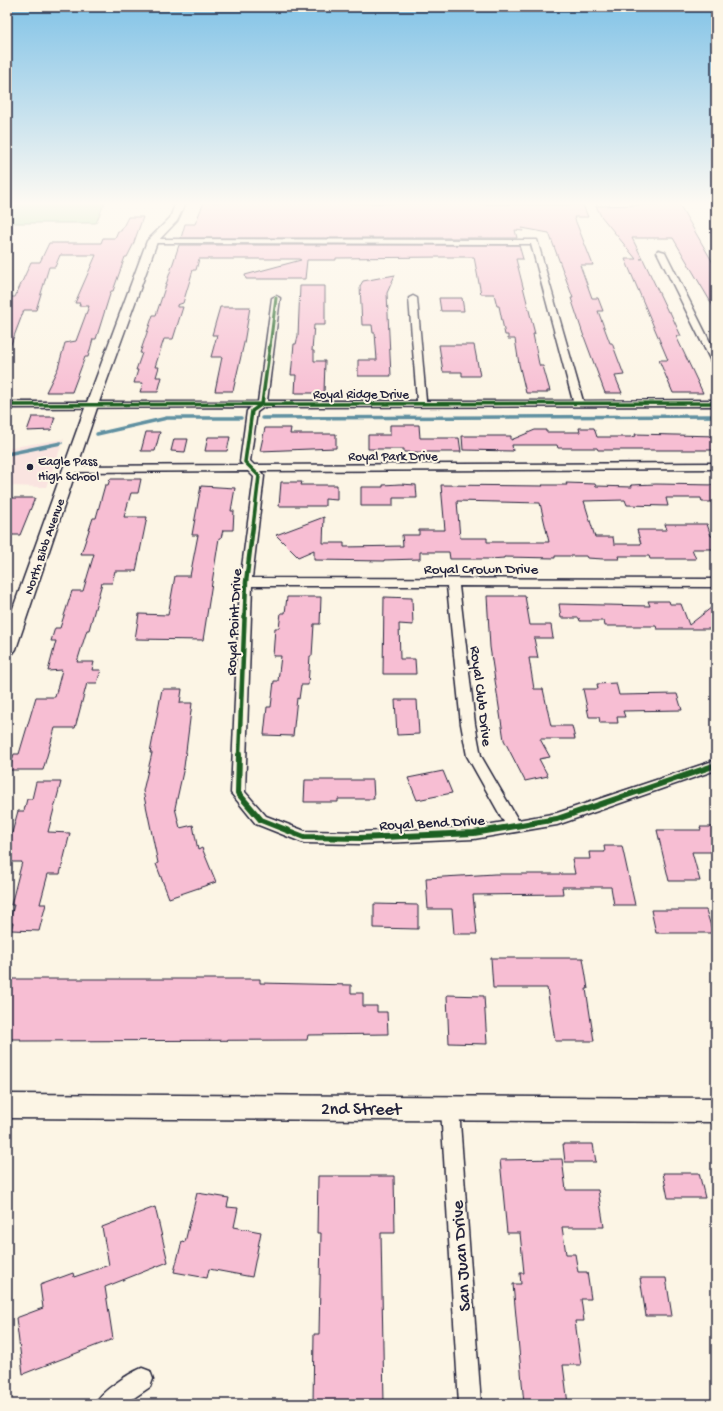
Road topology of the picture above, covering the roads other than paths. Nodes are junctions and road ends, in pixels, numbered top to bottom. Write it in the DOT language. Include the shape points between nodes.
graph roads {
  1 [pos="142,268"];
  2 [pos="541,268"];
  3 [pos="669,268"];
  4 [pos="276,298"];
  5 [pos="412,298"];
  6 [pos="716,363"];
  7 [pos="716,403"];
  8 [pos="262,404"];
  9 [pos="422,404"];
  10 [pos="579,404"];
  11 [pos="7,405"];
  12 [pos="92,405"];
  13 [pos="716,466"];
  14 [pos="71,469"];
  15 [pos="253,469"];
  16 [pos="246,582"];
  17 [pos="716,583"];
  18 [pos="454,584"];
  19 [pos="7,649"];
  20 [pos="716,765"];
  21 [pos="239,782"];
  22 [pos="514,826"];
  23 [pos="7,1106"];
  24 [pos="450,1109"];
  25 [pos="716,1110"];
  26 [pos="142,1379"];
  27 [pos="106,1404"];
  28 [pos="470,1404"];
  1 -- 12 [label="main road, North Bibb Avenue"];
  2 -- 10 [label="street"];
  3 -- 6 [label="street"];
  4 -- 8 [label="street"];
  5 -- 9 [label="street"];
  7 -- 10 [label="street, Royal Ridge Drive"];
  8 -- 9 [label="street, Royal Ridge Drive"];
  8 -- 12 [label="street, Royal Ridge Drive"];
  8 -- 15 [label="street, Royal Point Drive" via="252,411 246,462"];
  9 -- 10 [label="street, Royal Ridge Drive"];
  11 -- 12 [label="street, Royal Ridge Drive"];
  12 -- 14 [label="main road, North Bibb Avenue"];
  13 -- 15 [label="street, Royal Park Drive"];
  14 -- 15 [label="street, Royal Park Drive"];
  14 -- 19 [label="main road, North Bibb Avenue"];
  15 -- 16 [label="street, Royal Point Drive" via="259,476"];
  16 -- 18 [label="street, Royal Crown Drive"];
  16 -- 21 [label="street, Royal Point Drive"];
  17 -- 18 [label="street, Royal Crown Drive"];
  18 -- 22 [label="street, Royal Club Drive" via="468,724 474,756"];
  20 -- 22 [label="street, Royal Bend Drive" via="557,819"];
  21 -- 22 [label="street, Royal Bend Drive" via="238,792 261,820 304,837 360,838 474,833"];
  23 -- 24 [label="main road, 2nd Street"];
  24 -- 25 [label="main road, 2nd Street"];
  24 -- 28 [label="street, San Juan Drive"];
  26 -- 27 [label="street"];
}
